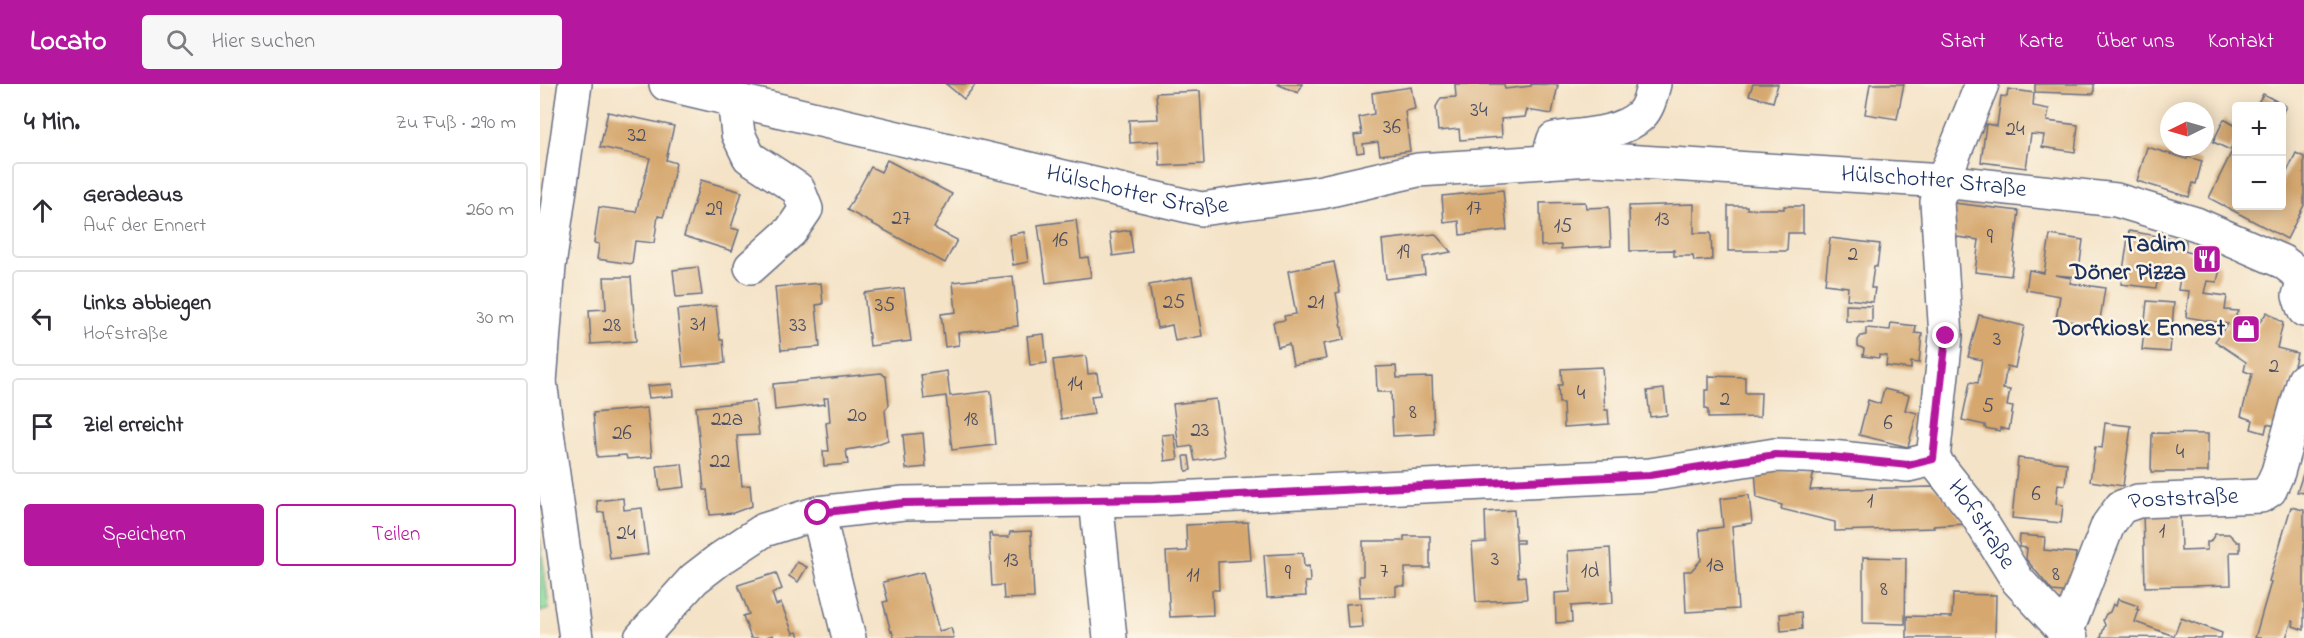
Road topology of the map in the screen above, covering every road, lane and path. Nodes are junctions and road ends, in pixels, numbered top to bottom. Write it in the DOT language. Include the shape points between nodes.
graph roads {
  1 [pos="574,84"];
  2 [pos="666,84"];
  3 [pos="1654,84"];
  4 [pos="1982,84"];
  5 [pos="734,99"];
  6 [pos="1547,162"];
  7 [pos="1943,181"];
  8 [pos="751,267"];
  9 [pos="2304,278"];
  10 [pos="2304,309"];
  11 [pos="2304,380"];
  12 [pos="540,382"];
  13 [pos="1933,459"];
  14 [pos="1096,499"];
  15 [pos="818,513"];
  16 [pos="2069,636"];
  17 [pos="576,638"];
  18 [pos="641,638"];
  19 [pos="849,638"];
  20 [pos="1110,638"];
  1 -- 12 [label="street" via="549,266"];
  2 -- 5 [label="street, Hülschotter Straße"];
  3 -- 6 [label="street" via="1641,115 1617,129 1554,139"];
  4 -- 7 [label="street, Hofstraße"];
  5 -- 6 [label="street, Hülschotter Straße" via="1201,209 1322,192 1418,170"];
  5 -- 8 [label="street" via="738,134 748,157 798,189 806,209 791,231"];
  6 -- 7 [label="street, Hülschotter Straße" via="1592,159"];
  7 -- 9 [label="street, Hülschotter Straße" via="2116,200 2196,224 2283,262"];
  7 -- 13 [label="street, Hofstraße" via="1937,202 1946,336"];
  9 -- 10 [label="street" via="2299,296"];
  11 -- 16 [label="street, Poststraße" via="2270,490 2261,496 2138,501 2121,507 2108,525"];
  12 -- 17 [label="street"];
  13 -- 14 [label="street" via="1908,465 1775,455 1650,475"];
  13 -- 16 [label="street, Hofstraße" via="1975,512 2018,581"];
  14 -- 15 [label="street" via="904,503"];
  14 -- 20 [label="street"];
  15 -- 18 [label="street" via="764,530 720,559 694,579"];
  15 -- 19 [label="street"];
}
